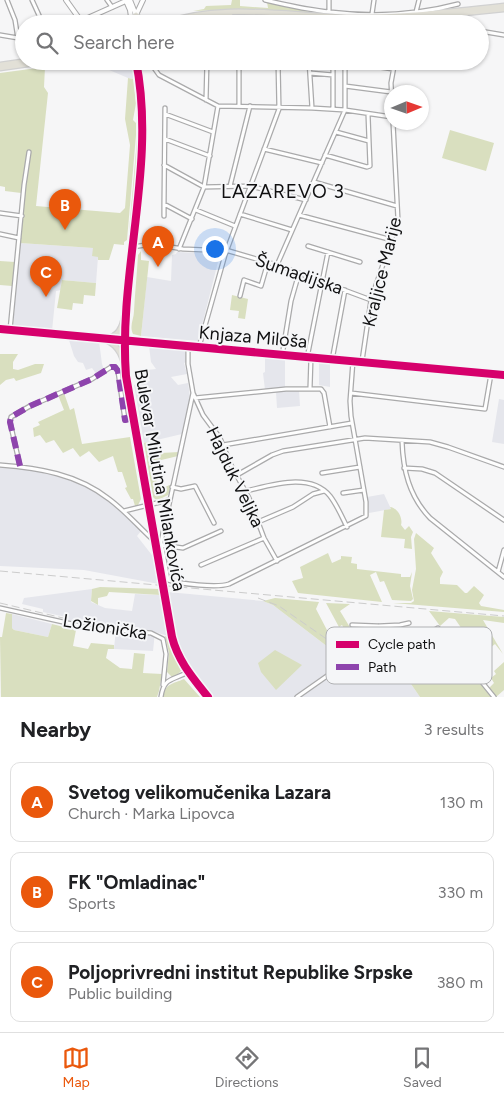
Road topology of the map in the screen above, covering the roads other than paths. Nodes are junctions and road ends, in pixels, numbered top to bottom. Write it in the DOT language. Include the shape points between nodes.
graph roads {
  1 [pos="7,0"];
  2 [pos="32,0"];
  3 [pos="66,0"];
  4 [pos="107,0"];
  5 [pos="128,0"];
  6 [pos="143,0"];
  7 [pos="265,0"];
  8 [pos="329,0"];
  9 [pos="374,0"];
  10 [pos="419,0"];
  11 [pos="280,2"];
  12 [pos="458,4"];
  13 [pos="112,7"];
  14 [pos="504,8"];
  15 [pos="329,12"];
  16 [pos="416,12"];
  17 [pos="372,14"];
  18 [pos="39,15"];
  19 [pos="78,15"];
  20 [pos="94,15"];
  21 [pos="131,15"];
  22 [pos="136,15"];
  23 [pos="198,15"];
  24 [pos="313,15"];
  25 [pos="414,15"];
  26 [pos="448,15"];
  27 [pos="15,20"];
  28 [pos="489,32"];
  29 [pos="504,34"];
  30 [pos="0,35"];
  31 [pos="15,38"];
  32 [pos="15,64"];
  33 [pos="15,65"];
  34 [pos="0,67"];
  35 [pos="138,70"];
  36 [pos="139,70"];
  37 [pos="155,70"];
  38 [pos="207,70"];
  39 [pos="239,70"];
  40 [pos="278,70"];
  41 [pos="310,70"];
  42 [pos="333,70"];
  43 [pos="345,70"];
  44 [pos="393,70"];
  45 [pos="310,73"];
  46 [pos="333,75"];
  47 [pos="139,77"];
  48 [pos="392,85"];
  49 [pos="346,86"];
  50 [pos="384,91"];
  51 [pos="206,100"];
  52 [pos="218,106"];
  53 [pos="239,106"];
  54 [pos="250,106"];
  55 [pos="279,106"];
  56 [pos="165,108"];
  57 [pos="312,108"];
  58 [pos="333,109"];
  59 [pos="345,110"];
  60 [pos="165,114"];
  61 [pos="368,114"];
  62 [pos="384,116"];
  63 [pos="393,130"];
  64 [pos="214,132"];
  65 [pos="336,132"];
  66 [pos="165,139"];
  67 [pos="369,141"];
  68 [pos="264,148"];
  69 [pos="29,152"];
  70 [pos="325,155"];
  71 [pos="210,156"];
  72 [pos="322,163"];
  73 [pos="164,165"];
  74 [pos="314,182"];
  75 [pos="230,186"];
  76 [pos="250,186"];
  77 [pos="204,187"];
  78 [pos="306,200"];
  79 [pos="164,204"];
  80 [pos="397,206"];
  81 [pos="196,210"];
  82 [pos="0,213"];
  83 [pos="240,214"];
  84 [pos="299,215"];
  85 [pos="22,216"];
  86 [pos="164,216"];
  87 [pos="192,219"];
  88 [pos="235,226"];
  89 [pos="292,230"];
  90 [pos="0,234"];
  91 [pos="19,238"];
  92 [pos="392,240"];
  93 [pos="308,246"];
  94 [pos="132,247"];
  95 [pos="180,249"];
  96 [pos="226,250"];
  97 [pos="328,252"];
  98 [pos="268,262"];
  99 [pos="360,262"];
  100 [pos="277,265"];
  101 [pos="299,273"];
  102 [pos="322,281"];
  103 [pos="345,290"];
  104 [pos="240,296"];
  105 [pos="371,300"];
  106 [pos="126,306"];
  107 [pos="0,329"];
  108 [pos="10,330"];
  109 [pos="102,339"];
  110 [pos="125,340"];
  111 [pos="188,346"];
  112 [pos="199,347"];
  113 [pos="283,350"];
  114 [pos="309,355"];
  115 [pos="333,355"];
  116 [pos="353,361"];
  117 [pos="362,361"];
  118 [pos="126,371"];
  119 [pos="491,374"];
  120 [pos="504,375"];
  121 [pos="310,388"];
  122 [pos="193,393"];
  123 [pos="351,393"];
  124 [pos="195,398"];
  125 [pos="133,418"];
  126 [pos="352,423"];
  127 [pos="330,427"];
  128 [pos="356,440"];
  129 [pos="402,440"];
  130 [pos="223,445"];
  131 [pos="0,465"];
  132 [pos="20,466"];
  133 [pos="360,467"];
  134 [pos="504,467"];
  135 [pos="404,468"];
  136 [pos="322,473"];
  137 [pos="237,475"];
  138 [pos="312,484"];
  139 [pos="172,487"];
  140 [pos="364,490"];
  141 [pos="246,491"];
  142 [pos="324,491"];
  143 [pos="343,493"];
  144 [pos="313,494"];
  145 [pos="169,500"];
  146 [pos="148,505"];
  147 [pos="123,511"];
  148 [pos="504,520"];
  149 [pos="258,522"];
  150 [pos="214,523"];
  151 [pos="347,527"];
  152 [pos="221,531"];
  153 [pos="151,538"];
  154 [pos="264,538"];
  155 [pos="161,545"];
  156 [pos="504,550"];
  157 [pos="277,561"];
  158 [pos="201,565"];
  159 [pos="498,572"];
  160 [pos="504,577"];
  161 [pos="0,608"];
  162 [pos="408,623"];
  163 [pos="352,625"];
  164 [pos="378,626"];
  165 [pos="164,670"];
  166 [pos="188,672"];
  167 [pos="326,677"];
  168 [pos="171,679"];
  169 [pos="483,684"];
  170 [pos="163,685"];
  171 [pos="161,697"];
  172 [pos="208,697"];
  173 [pos="297,697"];
  174 [pos="494,697"];
  1 -- 27 [label="street"];
  2 -- 18 [label="street"];
  3 -- 19 [label="street"];
  4 -- 13 [label="street"];
  5 -- 13 [label="street"];
  5 -- 21 [label="street"];
  5 -- 22 [label="street"];
  6 -- 22 [label="street"];
  7 -- 11 [label="street"];
  8 -- 15 [label="street"];
  9 -- 17 [label="street"];
  10 -- 16 [label="street"];
  11 -- 15 [label="street"];
  12 -- 16 [label="street"];
  13 -- 20 [label="street"];
  14 -- 25 [label="main road"];
  14 -- 26 [label="main road"];
  15 -- 17 [label="street"];
  16 -- 17 [label="street"];
  23 -- 24 [label="main road" via="269,12"];
  28 -- 29 [label="street"];
  30 -- 31 [label="street"];
  32 -- 34 [label="main road"];
  33 -- 34 [label="main road"];
  35 -- 47 [label="street, Bulevar Milutina Milankovića"];
  36 -- 47 [label="street, Bulevar Milutina Milankovića"];
  37 -- 51 [label="street"];
  38 -- 51 [label="street"];
  39 -- 53 [label="street"];
  40 -- 55 [label="street"];
  41 -- 45 [label="street"];
  42 -- 46 [label="street"];
  43 -- 49 [label="street"];
  44 -- 48 [label="street"];
  45 -- 46 [label="street"];
  45 -- 57 [label="street"];
  46 -- 58 [label="street"];
  47 -- 94 [label="street, Bulevar Milutina Milankovića" via="142,136"];
  49 -- 50 [label="street"];
  49 -- 59 [label="street"];
  51 -- 52 [label="street"];
  52 -- 53 [label="street"];
  52 -- 64 [label="street"];
  53 -- 54 [label="street"];
  54 -- 55 [label="street"];
  54 -- 75 [label="street"];
  55 -- 57 [label="street"];
  55 -- 68 [label="street"];
  56 -- 60 [label="street"];
  57 -- 58 [label="street"];
  58 -- 59 [label="street"];
  59 -- 61 [label="street"];
  59 -- 65 [label="street"];
  60 -- 64 [label="street"];
  60 -- 66 [label="street"];
  61 -- 62 [label="street"];
  61 -- 67 [label="street"];
  63 -- 80 [label="street, Kraljice Marije"];
  64 -- 71 [label="street"];
  65 -- 67 [label="street"];
  65 -- 70 [label="street"];
  66 -- 71 [label="street"];
  66 -- 73 [label="street"];
  67 -- 70 [label="street" via="368,167"];
  68 -- 72 [label="street"];
  68 -- 76 [label="street"];
  69 -- 85 [label="street"];
  70 -- 72 [label="street"];
  71 -- 77 [label="street"];
  72 -- 74 [label="street"];
  73 -- 77 [label="street"];
  73 -- 79 [label="street"];
  74 -- 78 [label="street"];
  74 -- 80 [label="street"];
  75 -- 76 [label="street"];
  75 -- 77 [label="street"];
  76 -- 78 [label="street"];
  76 -- 83 [label="street"];
  77 -- 81 [label="street"];
  78 -- 84 [label="street"];
  79 -- 86 [label="street"];
  79 -- 87 [label="street"];
  80 -- 92 [label="street, Kraljice Marije"];
  81 -- 87 [label="street"];
  81 -- 88 [label="street"];
  82 -- 85 [label="street"];
  83 -- 88 [label="street"];
  83 -- 89 [label="street"];
  84 -- 89 [label="street"];
  84 -- 92 [label="street"];
  85 -- 91 [label="street"];
  87 -- 95 [label="street"];
  88 -- 96 [label="street"];
  89 -- 100 [label="street"];
  90 -- 91 [label="street"];
  91 -- 108 [label="street"];
  92 -- 105 [label="street, Kraljice Marije"];
  93 -- 97 [label="street"];
  94 -- 95 [label="street, Šumadijska" via="153,244"];
  94 -- 106 [label="street, Bulevar Milutina Milankovića"];
  95 -- 96 [label="street, Šumadijska"];
  96 -- 98 [label="street, Šumadijska"];
  96 -- 112 [label="street"];
  97 -- 99 [label="street"];
  97 -- 102 [label="street"];
  98 -- 100 [label="street, Šumadijska"];
  98 -- 104 [label="street" via="261,286 244,280"];
  100 -- 101 [label="street, Šumadijska"];
  101 -- 102 [label="street, Šumadijska"];
  101 -- 113 [label="street"];
  102 -- 103 [label="street, Šumadijska"];
  102 -- 114 [label="street"];
  103 -- 105 [label="street, Šumadijska"];
  103 -- 115 [label="street"];
  105 -- 117 [label="street, Kraljice Marije"];
  106 -- 109 [label="main road" via="118,333"];
  106 -- 110 [label="street, Bulevar Milutina Milankovića"];
  107 -- 108 [label="main road, Knjaza Miloša"];
  108 -- 109 [label="main road, Knjaza Miloša"];
  109 -- 110 [label="main road, Knjaza Miloša"];
  109 -- 118 [label="main road" via="118,350"];
  110 -- 111 [label="main road, Knjaza Miloša"];
  110 -- 118 [label="street, Bulevar Milutina Milankovića"];
  111 -- 112 [label="main road, Knjaza Miloša"];
  111 -- 122 [label="street"];
  112 -- 114 [label="main road, Knjaza Miloša"];
  114 -- 116 [label="main road, Knjaza Miloša"];
  114 -- 121 [label="street"];
  116 -- 117 [label="main road, Knjaza Miloša"];
  116 -- 123 [label="street"];
  117 -- 119 [label="main road, Knjaza Miloša"];
  118 -- 125 [label="street, Bulevar Milutina Milankovića"];
  119 -- 120 [label="main road, Knjaza Miloša"];
  119 -- 123 [label="street" via="485,409"];
  121 -- 124 [label="street"];
  121 -- 127 [label="street" via="324,391"];
  122 -- 124 [label="street, Hajduk Veljka"];
  122 -- 139 [label="street"];
  123 -- 126 [label="street"];
  124 -- 130 [label="street, Hajduk Veljka"];
  125 -- 132 [label="street" via="126,420 118,371 111,367 11,416"];
  125 -- 146 [label="street, Bulevar Milutina Milankovića"];
  126 -- 127 [label="street"];
  126 -- 128 [label="street"];
  127 -- 130 [label="street"];
  128 -- 129 [label="street"];
  128 -- 133 [label="street"];
  128 -- 137 [label="street" via="283,451"];
  129 -- 134 [label="street" via="440,444"];
  129 -- 135 [label="street"];
  130 -- 137 [label="street, Hajduk Veljka"];
  131 -- 132 [label="street"];
  132 -- 147 [label="street" via="72,479 96,490"];
  133 -- 136 [label="street"];
  133 -- 140 [label="street"];
  135 -- 148 [label="street" via="435,473"];
  135 -- 159 [label="street" via="415,500 428,517"];
  137 -- 141 [label="street, Hajduk Veljka"];
  138 -- 141 [label="street" via="290,483"];
  138 -- 142 [label="street"];
  138 -- 144 [label="street"];
  139 -- 145 [label="street"];
  139 -- 150 [label="street" via="195,487"];
  140 -- 143 [label="street"];
  140 -- 151 [label="street" via="367,515"];
  141 -- 149 [label="street, Hajduk Veljka"];
  142 -- 144 [label="street"];
  142 -- 151 [label="street"];
  144 -- 149 [label="street" via="293,507"];
  145 -- 146 [label="street"];
  145 -- 155 [label="street"];
  146 -- 147 [label="street"];
  146 -- 166 [label="street, Bulevar Milutina Milankovića, bridge" via="172,637"];
  147 -- 153 [label="street"];
  149 -- 154 [label="street, Hajduk Veljka"];
  151 -- 157 [label="street"];
  152 -- 155 [label="street" via="183,548"];
  154 -- 157 [label="street, Hajduk Veljka"];
  154 -- 158 [label="street"];
  155 -- 157 [label="street" via="167,578 183,583 226,586"];
  156 -- 159 [label="street"];
  159 -- 160 [label="street"];
  161 -- 165 [label="street, Ložionička" via="90,628 151,633 163,639 166,654"];
  162 -- 164 [label="street"];
  163 -- 164 [label="street"];
  165 -- 168 [label="street"];
  165 -- 170 [label="street, Ložionička"];
  166 -- 168 [label="street"];
  166 -- 172 [label="street, Bulevar Milutina Milankovića"];
  167 -- 173 [label="street"];
  168 -- 170 [label="street"];
  169 -- 174 [label="street"];
  170 -- 171 [label="street, Ložionička"];
}
